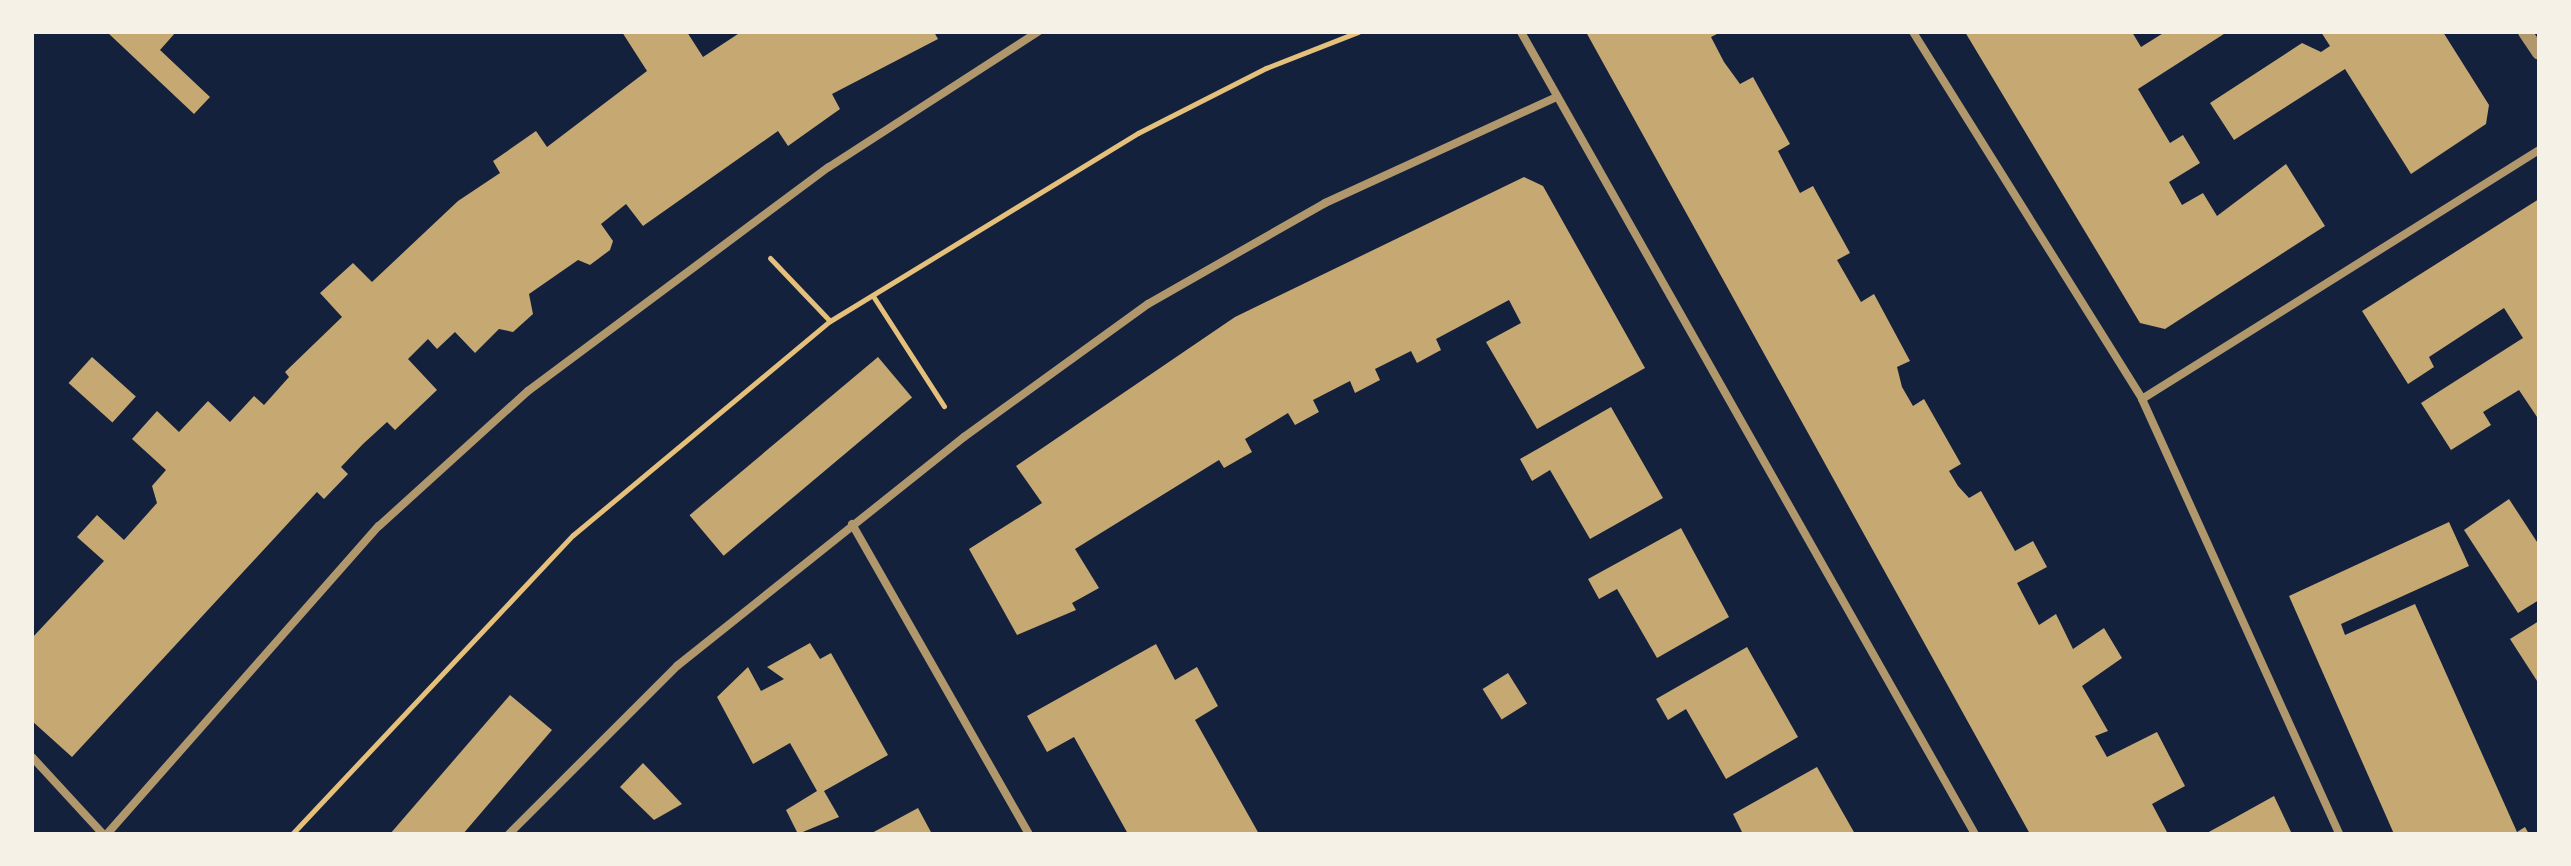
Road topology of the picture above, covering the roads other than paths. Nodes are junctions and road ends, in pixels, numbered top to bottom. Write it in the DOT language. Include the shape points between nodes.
graph roads {
  1 [pos="1038,32"];
  2 [pos="1521,32"];
  3 [pos="1913,32"];
  4 [pos="2525,32"];
  5 [pos="2539,53"];
  6 [pos="1554,98"];
  7 [pos="2539,150"];
  8 [pos="2142,399"];
  9 [pos="852,524"];
  10 [pos="32,757"];
  11 [pos="105,834"];
  12 [pos="509,834"];
  13 [pos="1029,834"];
  14 [pos="1975,834"];
  15 [pos="2339,834"];
  1 -- 11 [label="street" via="744,230 528,391 379,526"];
  2 -- 6 [label="street"];
  3 -- 8 [label="street"];
  4 -- 5 [label="street"];
  6 -- 9 [label="street" via="1325,203 1148,304"];
  6 -- 14 [label="street"];
  7 -- 8 [label="street"];
  8 -- 15 [label="street"];
  9 -- 12 [label="street" via="677,666"];
  9 -- 13 [label="street"];
  10 -- 11 [label="street"];
}
